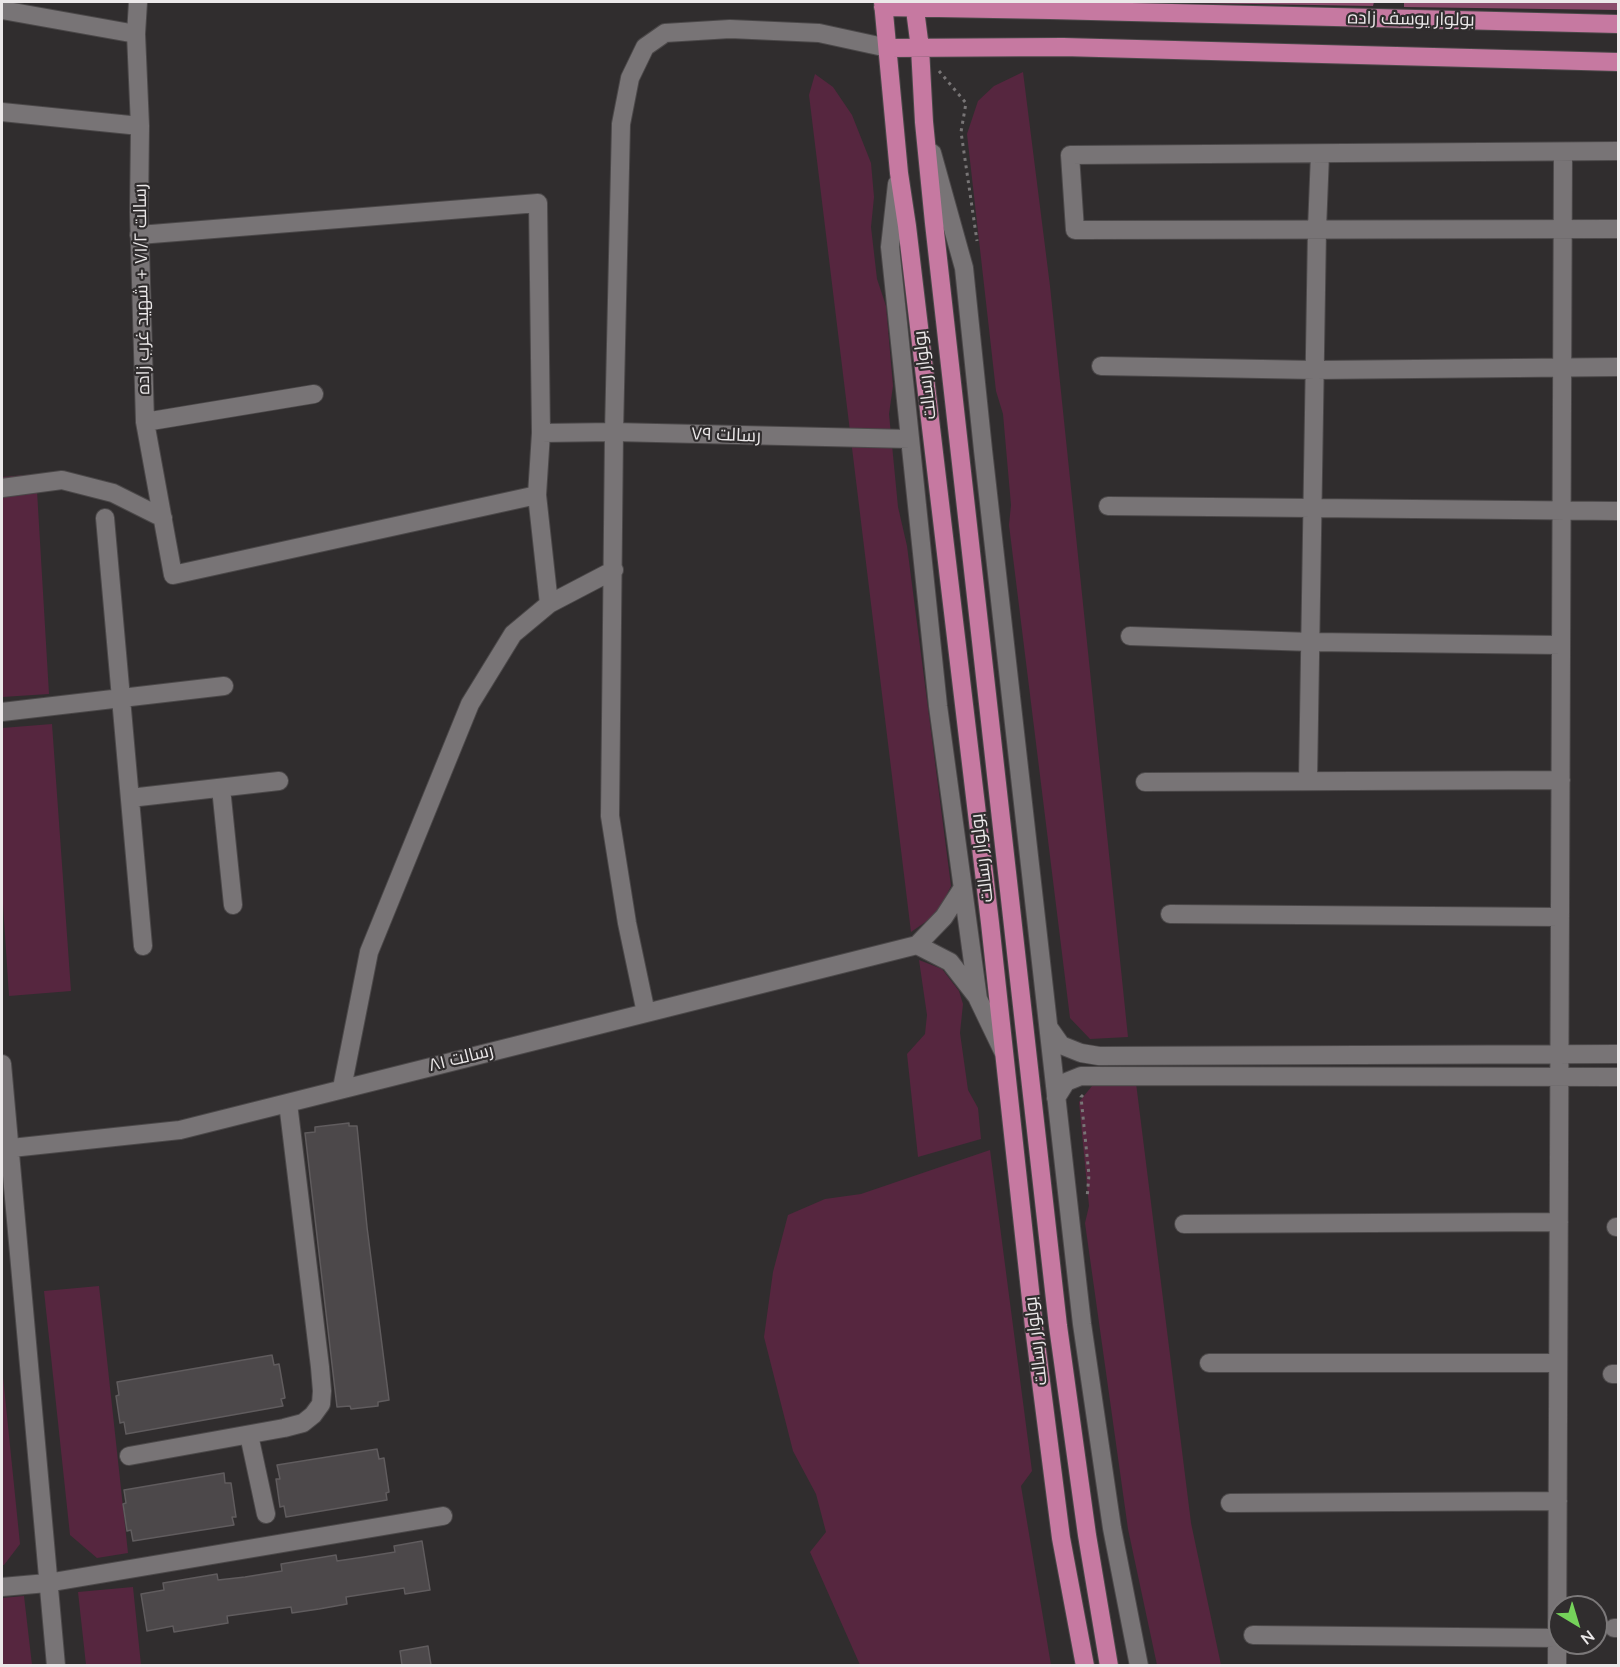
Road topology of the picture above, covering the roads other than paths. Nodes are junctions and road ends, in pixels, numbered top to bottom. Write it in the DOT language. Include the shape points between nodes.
graph roads {
  1 [pos="138,2"];
  2 [pos="883,4"];
  3 [pos="914,4"];
  4 [pos="2,10"];
  5 [pos="1618,24"];
  6 [pos="136,34"];
  7 [pos="888,48"];
  8 [pos="920,48"];
  9 [pos="1618,62"];
  10 [pos="2,112"];
  11 [pos="924,122"];
  12 [pos="140,126"];
  13 [pos="1618,151"];
  14 [pos="1563,152"];
  15 [pos="1320,154"];
  16 [pos="899,173"];
  17 [pos="1563,228"];
  18 [pos="1317,229"];
  19 [pos="1618,229"];
  20 [pos="139,235"];
  21 [pos="1101,366"];
  22 [pos="1562,367"];
  23 [pos="1618,367"];
  24 [pos="1315,370"];
  25 [pos="314,394"];
  26 [pos="145,422"];
  27 [pos="614,432"];
  28 [pos="542,433"];
  29 [pos="910,439"];
  30 [pos="2,488"];
  31 [pos="537,495"];
  32 [pos="1108,506"];
  33 [pos="1313,507"];
  34 [pos="1562,511"];
  35 [pos="1618,511"];
  36 [pos="105,518"];
  37 [pos="163,518"];
  38 [pos="614,570"];
  39 [pos="549,604"];
  40 [pos="1130,636"];
  41 [pos="1311,642"];
  42 [pos="1561,645"];
  43 [pos="224,686"];
  44 [pos="121,698"];
  45 [pos="2,712"];
  46 [pos="1308,780"];
  47 [pos="1561,780"];
  48 [pos="279,781"];
  49 [pos="1145,782"];
  50 [pos="221,788"];
  51 [pos="130,798"];
  52 [pos="962,889"];
  53 [pos="233,904"];
  54 [pos="1170,914"];
  55 [pos="1560,917"];
  56 [pos="917,945"];
  57 [pos="143,946"];
  58 [pos="978,999"];
  59 [pos="646,1013"];
  60 [pos="1047,1027"];
  61 [pos="1004,1053"];
  62 [pos="1560,1053"];
  63 [pos="1618,1054"];
  64 [pos="2,1064"];
  65 [pos="1559,1077"];
  66 [pos="1618,1077"];
  67 [pos="342,1088"];
  68 [pos="1056,1098"];
  69 [pos="288,1103"];
  70 [pos="5,1148"];
  71 [pos="1559,1222"];
  72 [pos="1184,1224"];
  73 [pos="1209,1363"];
  74 [pos="1558,1363"];
  75 [pos="249,1435"];
  76 [pos="129,1456"];
  77 [pos="1558,1501"];
  78 [pos="1230,1503"];
  79 [pos="266,1514"];
  80 [pos="443,1516"];
  81 [pos="47,1583"];
  82 [pos="2,1587"];
  83 [pos="1557,1595"];
  84 [pos="1252,1635"];
  85 [pos="1548,1638"];
  86 [pos="56,1665"];
  87 [pos="1085,1665"];
  88 [pos="1110,1665"];
  89 [pos="1138,1665"];
  1 -- 6 [label="street, رسالت ۷۱/۲ + شهید غرب زاده"];
  2 -- 3 [label="main road, بولوار یوسف زاده"];
  2 -- 7 [label="main road, بولوار رسالت"];
  3 -- 5 [label="main road, بولوار یوسف زاده"];
  3 -- 8 [label="main road, بولوار رسالت"];
  4 -- 6 [label="street"];
  6 -- 12 [label="street, رسالت ۷۱/۲ + شهید غرب زاده"];
  7 -- 8 [label="main road, بولوار یوسف زاده"];
  7 -- 16 [label="main road, بولوار رسالت"];
  7 -- 27 [label="street" via="819,33 730,29 666,33 645,47 630,78 621,124"];
  8 -- 9 [label="main road, بولوار یوسف زاده" via="1063,47"];
  8 -- 11 [label="main road, بولوار رسالت"];
  10 -- 12 [label="street"];
  11 -- 60 [label="street" via="964,268"];
  11 -- 88 [label="main road, بولوار رسالت" via="1058,1326 1087,1535"];
  12 -- 20 [label="street, رسالت ۷۱/۲ + شهید غرب زاده"];
  13 -- 14 [label="street"];
  14 -- 15 [label="street"];
  14 -- 17 [label="street"];
  15 -- 18 [label="street"];
  15 -- 18 [label="street" via="1070,156 1075,230"];
  16 -- 29 [label="street" via="890,247"];
  16 -- 61 [label="main road, بولوار رسالت"];
  17 -- 18 [label="street"];
  17 -- 19 [label="street"];
  17 -- 22 [label="street"];
  18 -- 24 [label="street"];
  20 -- 26 [label="street, رسالت ۷۱/۲ + شهید غرب زاده"];
  20 -- 28 [label="street" via="538,203"];
  21 -- 24 [label="street"];
  22 -- 23 [label="street"];
  22 -- 24 [label="street"];
  22 -- 34 [label="street"];
  24 -- 33 [label="street"];
  25 -- 26 [label="street"];
  26 -- 37 [label="street, رسالت ۷۱/۲ + شهید غرب زاده"];
  27 -- 28 [label="street, رسالت ۷۹"];
  27 -- 29 [label="street, رسالت ۷۹"];
  27 -- 38 [label="street"];
  28 -- 31 [label="street"];
  29 -- 52 [label="street"];
  30 -- 37 [label="street" via="62,480 113,493"];
  31 -- 37 [label="street, رسالت ۷۱/۲ + شهید غرب زاده" via="173,575"];
  31 -- 39 [label="street"];
  32 -- 33 [label="street"];
  33 -- 34 [label="street"];
  33 -- 41 [label="street"];
  34 -- 35 [label="street"];
  34 -- 42 [label="street"];
  36 -- 44 [label="street"];
  38 -- 39 [label="street"];
  38 -- 59 [label="street" via="610,816"];
  39 -- 67 [label="street" via="513,634 470,704 369,952"];
  40 -- 41 [label="street"];
  41 -- 42 [label="street"];
  41 -- 46 [label="street"];
  42 -- 47 [label="street"];
  43 -- 44 [label="street"];
  44 -- 45 [label="street"];
  44 -- 51 [label="street"];
  46 -- 47 [label="street"];
  46 -- 49 [label="street"];
  47 -- 55 [label="street"];
  48 -- 50 [label="street"];
  50 -- 51 [label="street"];
  50 -- 53 [label="street"];
  51 -- 57 [label="street"];
  52 -- 56 [label="street" via="944,917"];
  52 -- 58 [label="street"];
  54 -- 55 [label="street"];
  55 -- 62 [label="street"];
  56 -- 58 [label="street" via="950,962"];
  56 -- 59 [label="street, رسالت ۸۱"];
  58 -- 61 [label="street"];
  59 -- 67 [label="street, رسالت ۸۱"];
  60 -- 62 [label="street" via="1061,1045 1099,1056"];
  60 -- 68 [label="street"];
  61 -- 87 [label="main road, بولوار رسالت" via="1061,1538"];
  62 -- 63 [label="street"];
  62 -- 65 [label="street"];
  64 -- 70 [label="street"];
  65 -- 66 [label="street"];
  65 -- 68 [label="street" via="1081,1077 1066,1082"];
  65 -- 71 [label="street"];
  67 -- 69 [label="street, رسالت ۸۱"];
  68 -- 89 [label="street" via="1082,1324 1112,1528"];
  69 -- 70 [label="street, رسالت ۸۱" via="180,1130"];
  69 -- 75 [label="street" via="321,1404 303,1423"];
  70 -- 81 [label="street"];
  71 -- 72 [label="street"];
  71 -- 74 [label="street"];
  73 -- 74 [label="street"];
  74 -- 77 [label="street"];
  75 -- 76 [label="street"];
  75 -- 79 [label="street"];
  77 -- 78 [label="street"];
  77 -- 83 [label="street"];
  80 -- 81 [label="street"];
  81 -- 82 [label="street"];
  81 -- 86 [label="street"];
  84 -- 85 [label="street"];
}
